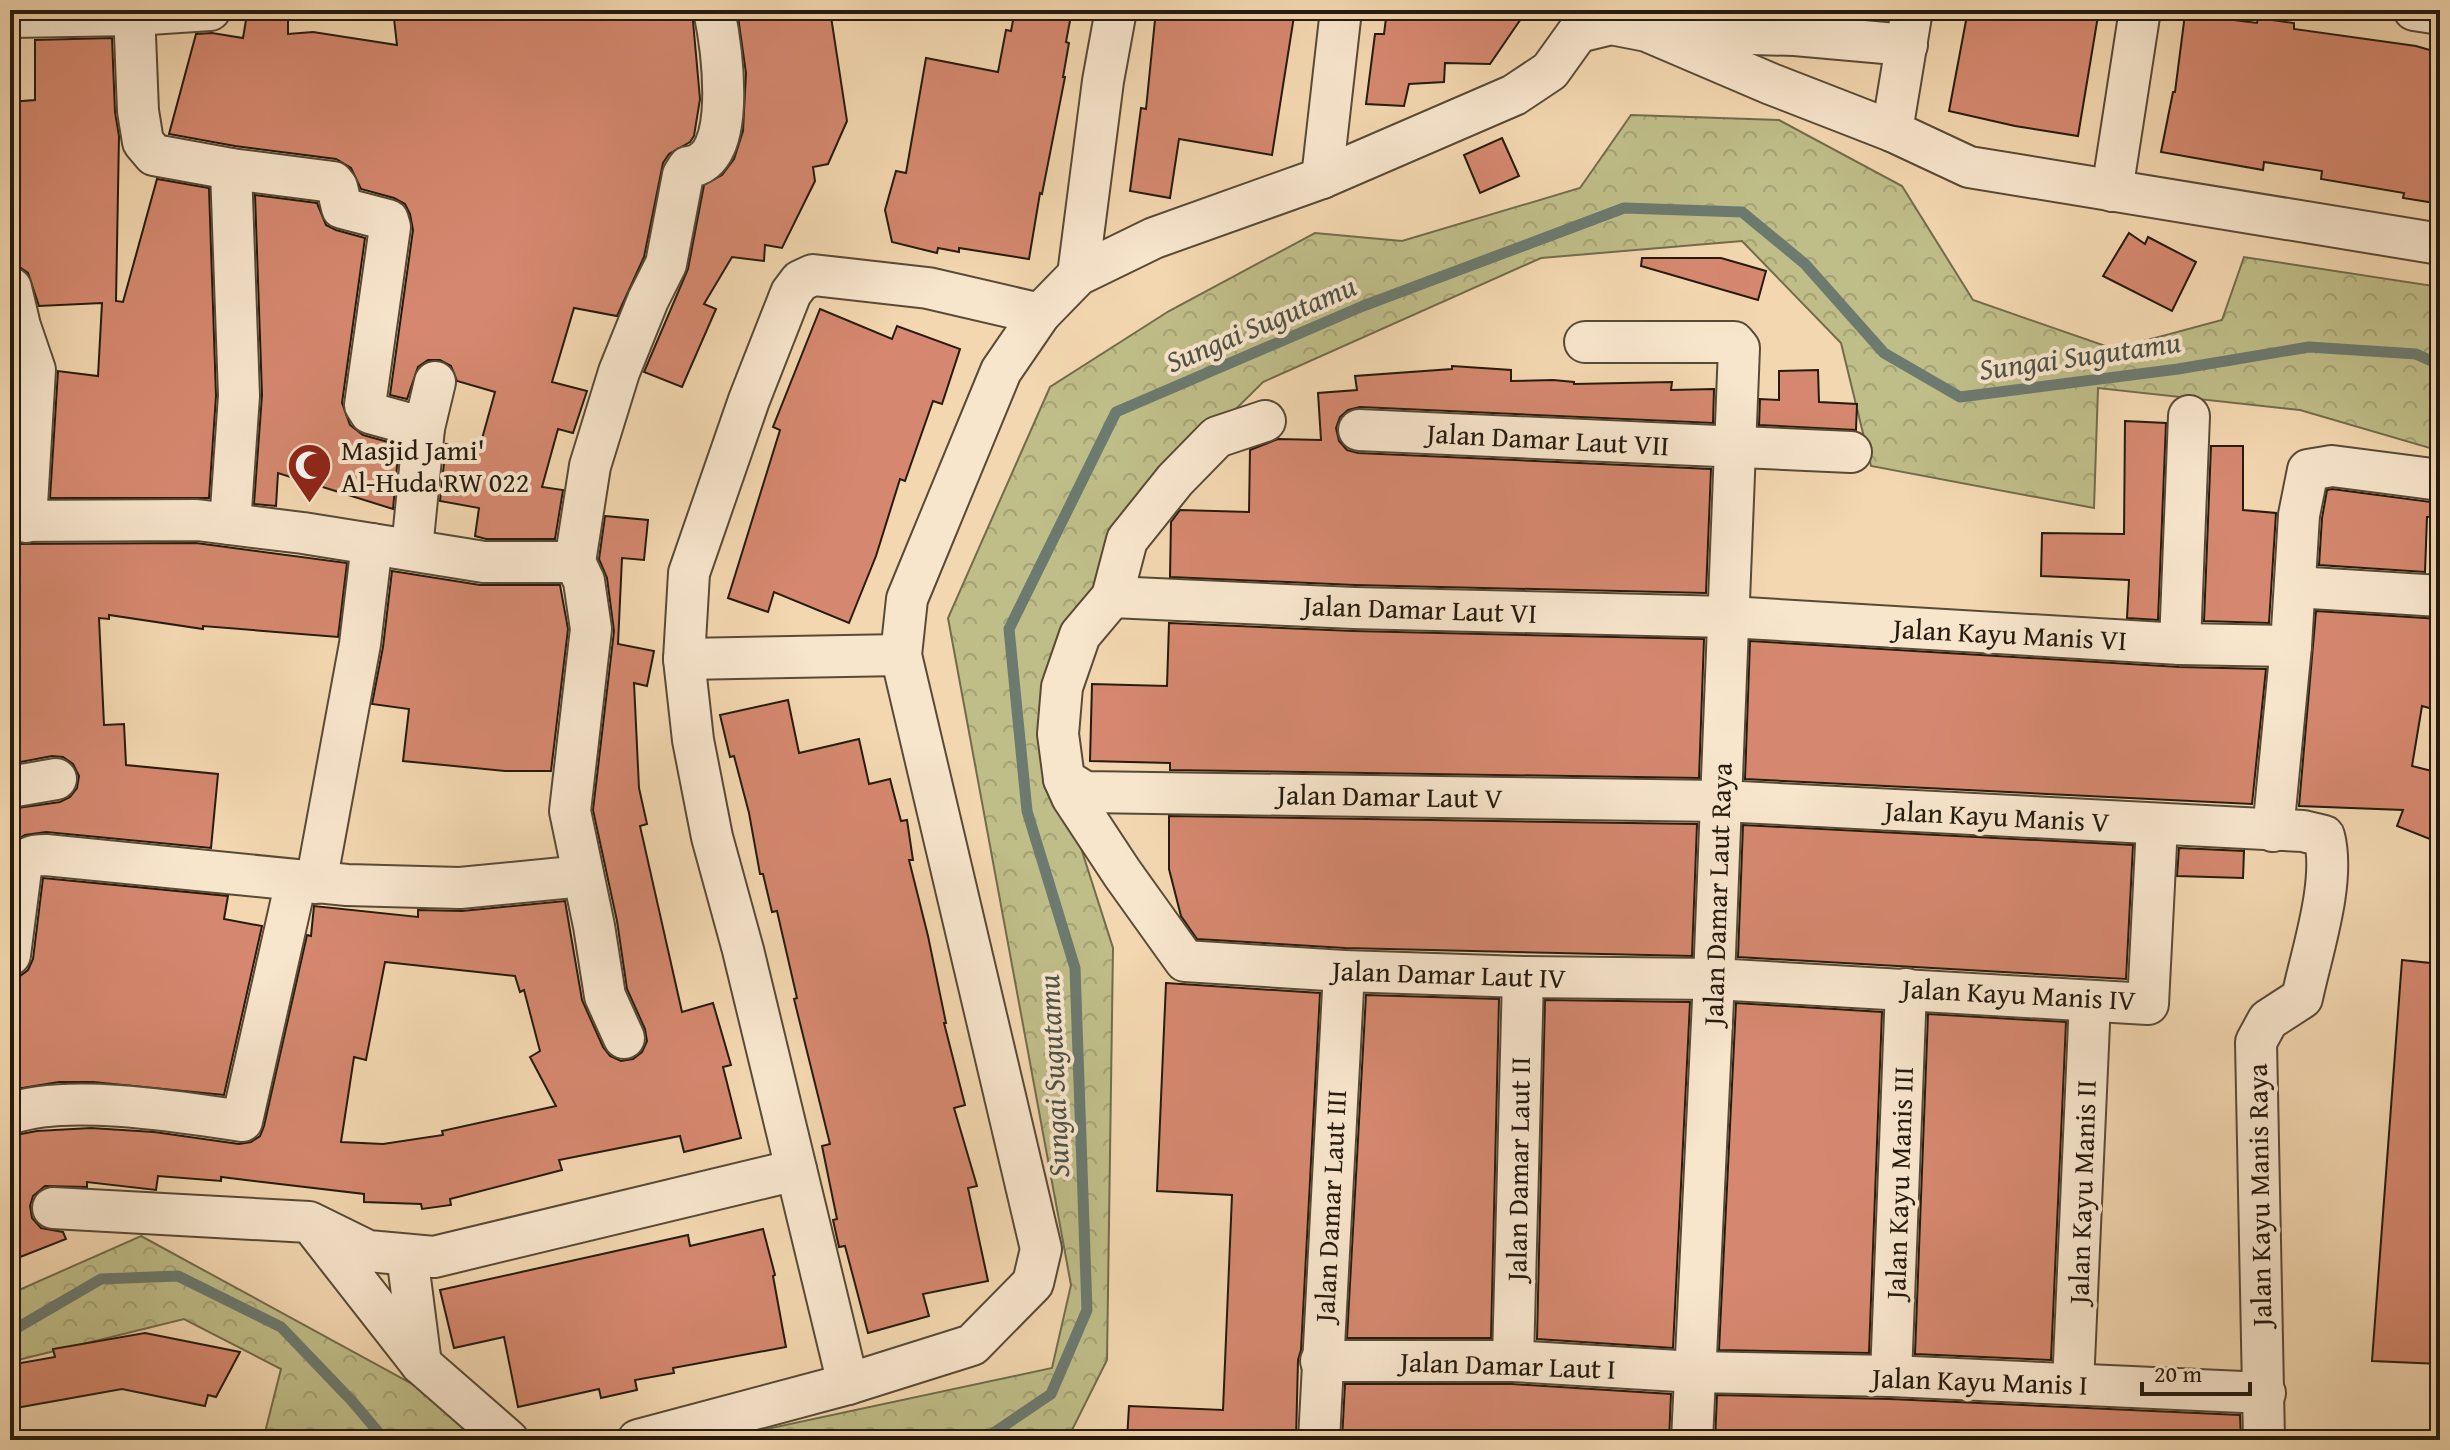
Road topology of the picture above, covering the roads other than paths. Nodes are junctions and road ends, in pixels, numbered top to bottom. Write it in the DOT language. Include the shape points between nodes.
graph roads {
  1 [pos="210,10"];
  2 [pos="714,10"];
  3 [pos="1116,10"];
  4 [pos="1341,10"];
  5 [pos="2140,10"];
  6 [pos="2414,10"];
  7 [pos="134,13"];
  8 [pos="2440,14"];
  9 [pos="10,17"];
  10 [pos="1579,21"];
  11 [pos="1910,28"];
  12 [pos="1647,31"];
  13 [pos="1892,131"];
  14 [pos="231,169"];
  15 [pos="1322,178"];
  16 [pos="2112,191"];
  17 [pos="2440,244"];
  18 [pos="1078,275"];
  19 [pos="11,288"];
  20 [pos="1040,314"];
  21 [pos="1585,342"];
  22 [pos="435,382"];
  23 [pos="2189,416"];
  24 [pos="1265,421"];
  25 [pos="424,428"];
  26 [pos="1359,430"];
  27 [pos="1736,448"];
  28 [pos="1851,452"];
  29 [pos="2440,480"];
  30 [pos="18,522"];
  31 [pos="230,524"];
  32 [pos="372,544"];
  33 [pos="412,549"];
  34 [pos="575,562"];
  35 [pos="2295,587"];
  36 [pos="2440,596"];
  37 [pos="1112,597"];
  38 [pos="1729,617"];
  39 [pos="2180,644"];
  40 [pos="2291,646"];
  41 [pos="901,655"];
  42 [pos="684,659"];
  43 [pos="56,779"];
  44 [pos="1064,779"];
  45 [pos="10,787"];
  46 [pos="1721,801"];
  47 [pos="2157,825"];
  48 [pos="2273,831"];
  49 [pos="583,876"];
  50 [pos="306,882"];
  51 [pos="10,955"];
  52 [pos="1344,971"];
  53 [pos="1523,977"];
  54 [pos="1714,979"];
  55 [pos="1906,989"];
  56 [pos="2090,1001"];
  57 [pos="624,1038"];
  58 [pos="10,1114"];
  59 [pos="796,1170"];
  60 [pos="53,1208"];
  61 [pos="309,1222"];
  62 [pos="407,1255"];
  63 [pos="1321,1361"];
  64 [pos="1513,1361"];
  65 [pos="421,1364"];
  66 [pos="1695,1372"];
  67 [pos="1891,1376"];
  68 [pos="848,1384"];
  69 [pos="2073,1384"];
  70 [pos="2265,1393"];
  71 [pos="508,1440"];
  72 [pos="638,1440"];
  73 [pos="1319,1440"];
  74 [pos="1692,1440"];
  75 [pos="2264,1440"];
  1 -- 7 [label="street"];
  2 -- 34 [label="street" via="723,51 717,138 709,160 688,167 683,175 666,264 619,372 590,466"];
  3 -- 18 [label="street"];
  4 -- 15 [label="street"];
  5 -- 16 [label="street"];
  6 -- 8 [label="street"];
  7 -- 9 [label="street"];
  7 -- 14 [label="street" via="143,142 154,155"];
  10 -- 12 [label="street"];
  10 -- 15 [label="street" via="1550,71 1514,95"];
  11 -- 12 [label="street" via="1795,35"];
  11 -- 13 [label="street"];
  12 -- 13 [label="street"];
  13 -- 16 [label="street" via="1969,167"];
  14 -- 25 [label="street" via="333,182 342,208 388,220 365,405 370,413"];
  14 -- 31 [label="street" via="239,396"];
  15 -- 18 [label="street" via="1154,238"];
  16 -- 17 [label="street"];
  18 -- 20 [label="street"];
  19 -- 30 [label="street" via="35,370"];
  20 -- 41 [label="street" via="1001,371 948,495 907,599"];
  20 -- 42 [label="street" via="928,288 813,275 800,281 749,400 689,573"];
  21 -- 27 [label="street, Jalan Damar Laut Raya" via="1734,342 1739,348"];
  22 -- 25 [label="street"];
  23 -- 39 [label="street"];
  24 -- 37 [label="street" via="1217,437 1175,480 1127,540"];
  25 -- 33 [label="street"];
  26 -- 27 [label="street, Jalan Damar Laut VII"];
  27 -- 28 [label="street, Jalan Damar Laut VII"];
  27 -- 38 [label="street, Jalan Damar Laut Raya"];
  29 -- 35 [label="street" via="2332,466 2308,470"];
  30 -- 31 [label="street"];
  31 -- 32 [label="street"];
  32 -- 33 [label="street"];
  32 -- 50 [label="street" via="360,644"];
  33 -- 34 [label="street" via="484,562"];
  34 -- 49 [label="street" via="584,581 591,629 570,811"];
  35 -- 36 [label="street"];
  35 -- 40 [label="street"];
  37 -- 38 [label="street, Jalan Damar Laut VI"];
  37 -- 44 [label="street" via="1080,635 1062,687 1058,734"];
  38 -- 39 [label="street, Jalan Kayu Manis VI"];
  38 -- 46 [label="street, Jalan Damar Laut Raya"];
  39 -- 40 [label="street, Jalan Kayu Manis VI"];
  40 -- 48 [label="street"];
  41 -- 42 [label="street"];
  41 -- 68 [label="street" via="1041,1249 1033,1283 972,1345"];
  42 -- 59 [label="street" via="712,837"];
  43 -- 45 [label="street"];
  44 -- 46 [label="street, Jalan Damar Laut V" via="1085,792"];
  44 -- 52 [label="street, Jalan Damar Laut IV" via="1185,961"];
  46 -- 47 [label="street, Jalan Kayu Manis V"];
  46 -- 54 [label="street, Jalan Damar Laut Raya"];
  47 -- 48 [label="street, Jalan Kayu Manis V"];
  47 -- 56 [label="street, Jalan Kayu Manis IV" via="2148,1004"];
  48 -- 70 [label="street, Jalan Kayu Manis Raya" via="2324,836 2330,856 2302,998 2268,1020 2256,1042"];
  49 -- 50 [label="street" via="460,888"];
  49 -- 57 [label="street" via="605,996"];
  50 -- 51 [label="street" via="31,855 21,870"];
  50 -- 58 [label="street" via="242,1121 81,1104"];
  52 -- 53 [label="street, Jalan Damar Laut IV"];
  52 -- 63 [label="street, Jalan Damar Laut III"];
  53 -- 54 [label="street, Jalan Damar Laut IV"];
  53 -- 64 [label="street, Jalan Damar Laut II"];
  54 -- 55 [label="street, Jalan Kayu Manis IV"];
  54 -- 66 [label="street, Jalan Damar Laut Raya"];
  55 -- 56 [label="street, Jalan Kayu Manis IV"];
  55 -- 67 [label="street, Jalan Kayu Manis III"];
  56 -- 69 [label="street, Jalan Kayu Manis II"];
  59 -- 62 [label="street" via="434,1257"];
  59 -- 68 [label="street"];
  60 -- 61 [label="street"];
  61 -- 62 [label="street" via="368,1251"];
  61 -- 65 [label="street"];
  62 -- 65 [label="street"];
  63 -- 64 [label="street, Jalan Damar Laut I"];
  63 -- 73 [label="street, Jalan Damar Laut III"];
  64 -- 66 [label="street, Jalan Damar Laut I"];
  65 -- 71 [label="street"];
  66 -- 67 [label="street, Jalan Kayu Manis I"];
  66 -- 74 [label="street, Jalan Damar Laut Raya"];
  67 -- 69 [label="street, Jalan Kayu Manis I"];
  68 -- 72 [label="street"];
  69 -- 70 [label="street, Jalan Kayu Manis I"];
  70 -- 75 [label="street, Jalan Kayu Manis Raya"];
}
